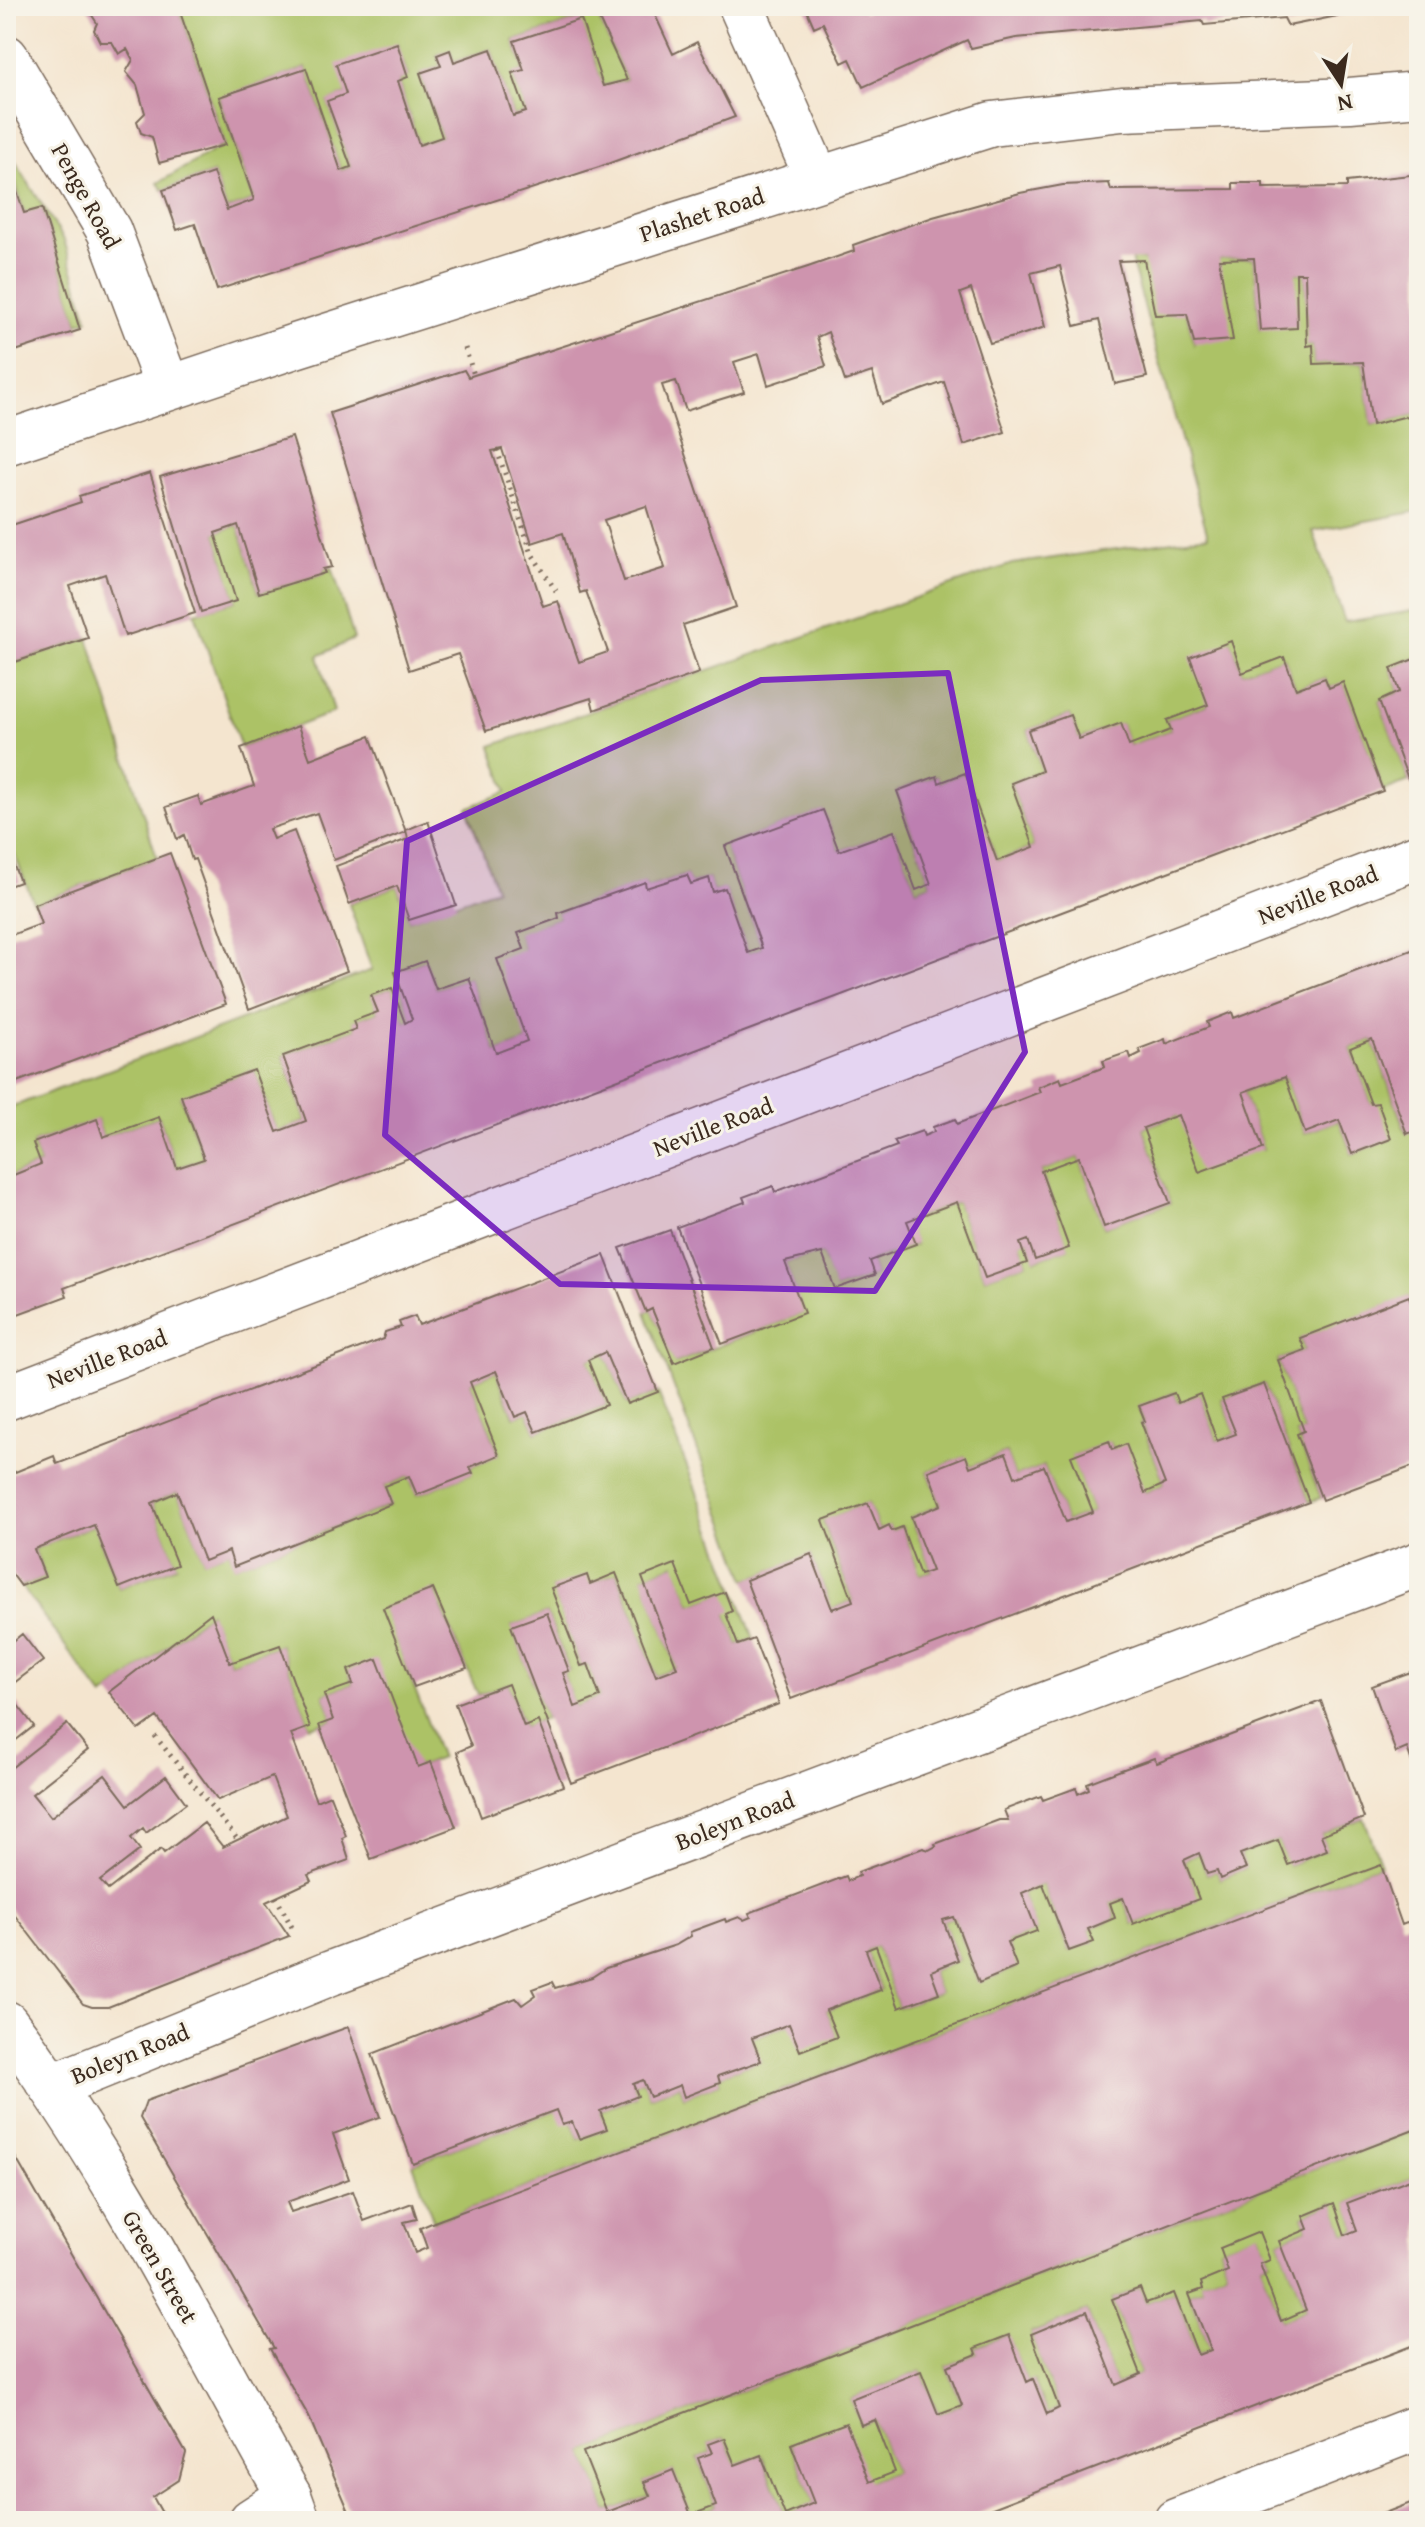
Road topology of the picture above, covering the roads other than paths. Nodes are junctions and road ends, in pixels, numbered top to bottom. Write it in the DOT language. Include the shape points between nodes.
graph roads {
  1 [pos="741,6"];
  2 [pos="6,57"];
  3 [pos="1419,94"];
  4 [pos="817,178"];
  5 [pos="168,388"];
  6 [pos="6,443"];
  7 [pos="1419,856"];
  8 [pos="6,1398"];
  9 [pos="1419,1564"];
  10 [pos="6,2023"];
  11 [pos="53,2086"];
  12 [pos="1419,2427"];
  13 [pos="294,2509"];
  14 [pos="251,2521"];
  15 [pos="1176,2521"];
  1 -- 4 [label="street"];
  2 -- 5 [label="street, Penge Road" via="109,231"];
  3 -- 4 [label="street, Plashet Road" via="1032,116"];
  4 -- 5 [label="street, Plashet Road"];
  5 -- 6 [label="street, Plashet Road"];
  7 -- 8 [label="street, Neville Road"];
  9 -- 11 [label="street, Boleyn Road" via="361,1962"];
  10 -- 11 [label="street, Green Street"];
  11 -- 13 [label="street, Green Street" via="141,2232"];
  12 -- 15 [label="street"];
  13 -- 14 [label="street"];
}
